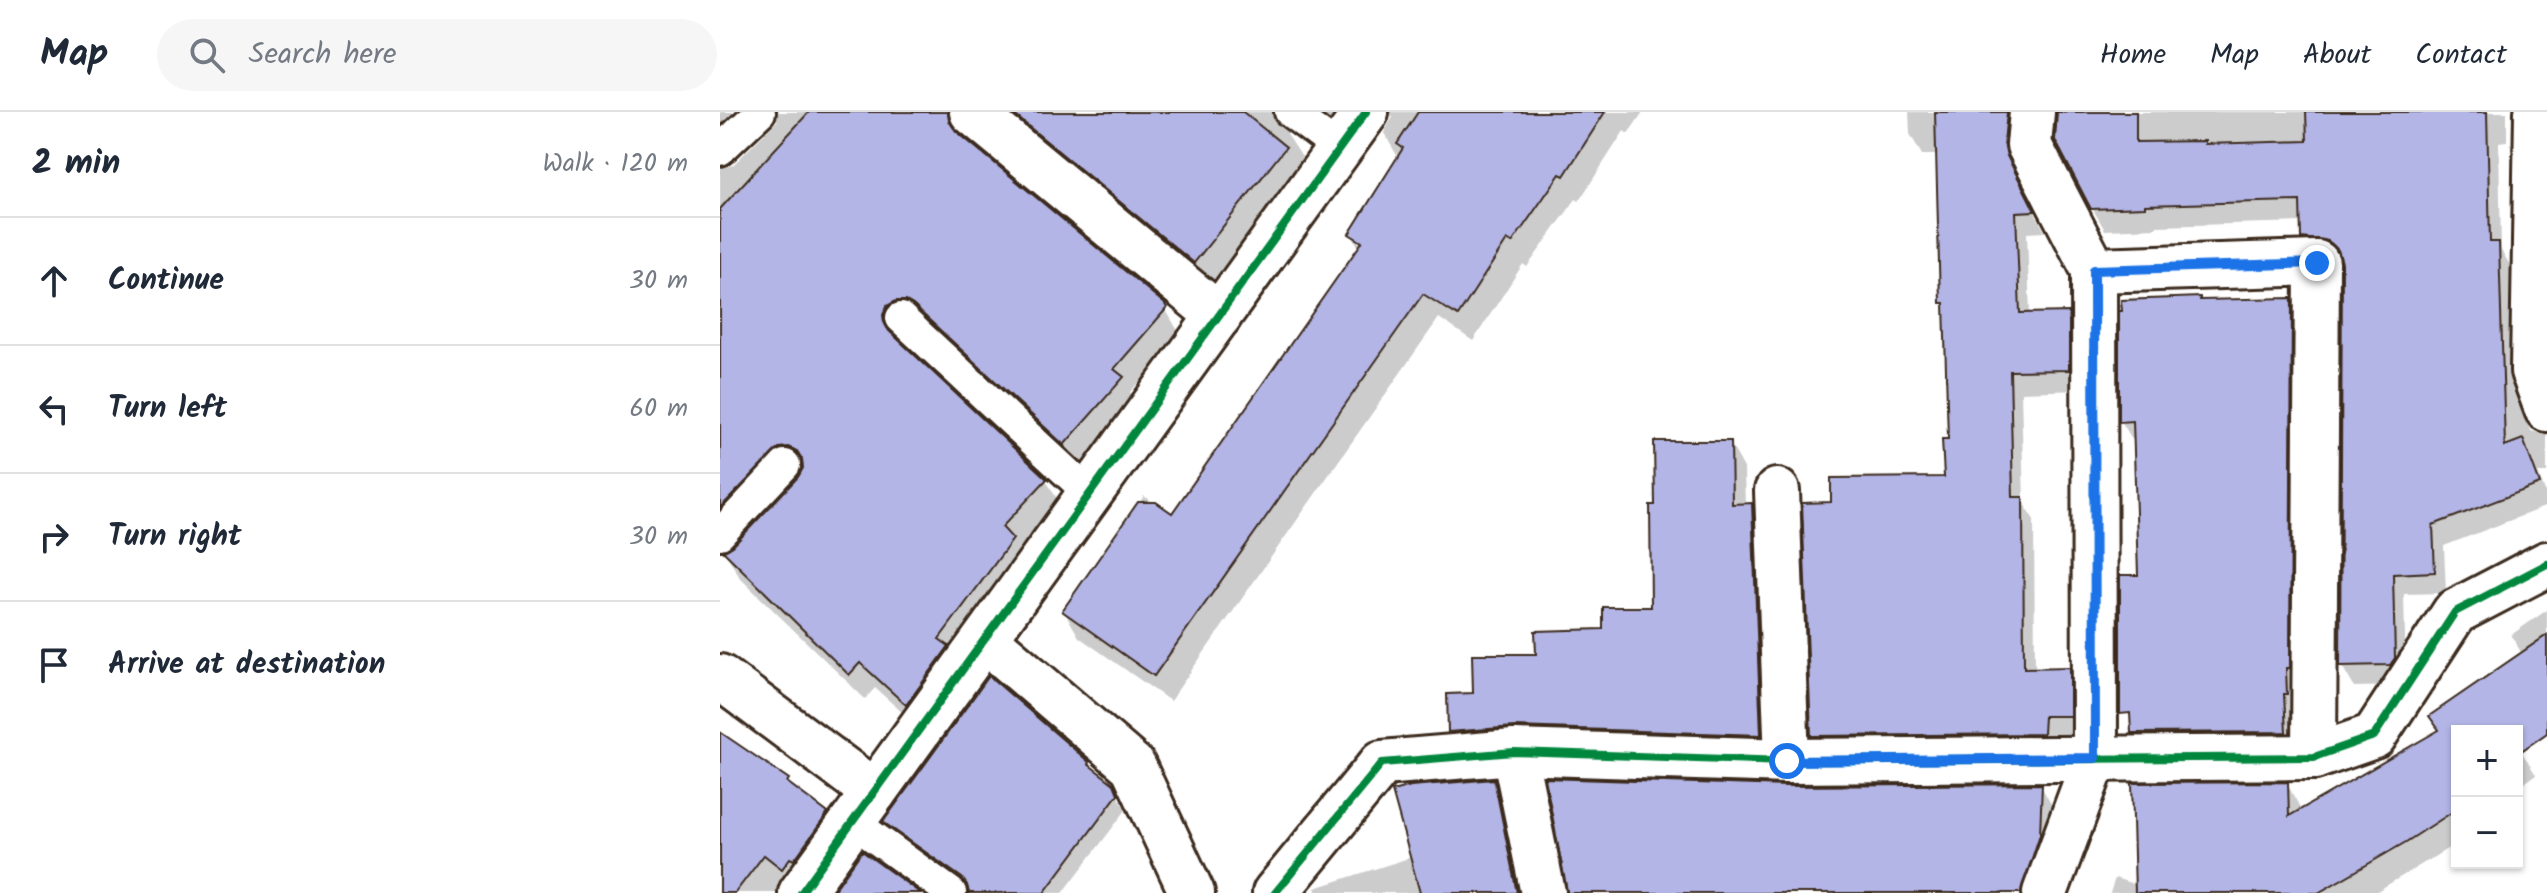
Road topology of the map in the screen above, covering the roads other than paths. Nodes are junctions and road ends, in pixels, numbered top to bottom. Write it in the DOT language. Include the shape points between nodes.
graph roads {
  1 [pos="760,112"];
  2 [pos="972,112"];
  3 [pos="1290,112"];
  4 [pos="1366,112"];
  5 [pos="2032,112"];
  6 [pos="2537,112"];
  7 [pos="1339,149"];
  8 [pos="720,150"];
  9 [pos="2094,270"];
  10 [pos="1219,316"];
  11 [pos="901,318"];
  12 [pos="2547,409"];
  13 [pos="785,465"];
  14 [pos="1777,491"];
  15 [pos="1090,494"];
  16 [pos="720,534"];
  17 [pos="2547,564"];
  18 [pos="986,640"];
  19 [pos="720,677"];
  20 [pos="1514,752"];
  21 [pos="2314,757"];
  22 [pos="2095,758"];
  23 [pos="1787,761"];
  24 [pos="864,807"];
  25 [pos="801,893"];
  26 [pos="951,893"];
  27 [pos="1192,893"];
  28 [pos="1275,893"];
  29 [pos="1543,893"];
  30 [pos="2045,893"];
  1 -- 8 [label="lane"];
  2 -- 10 [label="street"];
  3 -- 7 [label="lane"];
  4 -- 7 [label="street"];
  5 -- 9 [label="street" via="2029,145"];
  6 -- 12 [label="street" via="2533,371"];
  7 -- 10 [label="street"];
  9 -- 21 [label="street" via="2317,263"];
  9 -- 22 [label="street"];
  10 -- 15 [label="street"];
  11 -- 15 [label="lane"];
  13 -- 16 [label="lane"];
  14 -- 23 [label="street"];
  15 -- 18 [label="street"];
  17 -- 21 [label="street" via="2455,612 2374,736"];
  18 -- 24 [label="street"];
  18 -- 27 [label="street" via="1133,766"];
  19 -- 24 [label="street"];
  20 -- 23 [label="street"];
  20 -- 28 [label="street" via="1382,763"];
  20 -- 29 [label="street"];
  21 -- 22 [label="street"];
  22 -- 23 [label="street"];
  22 -- 30 [label="street"];
  24 -- 25 [label="street"];
  24 -- 26 [label="lane"];
}
